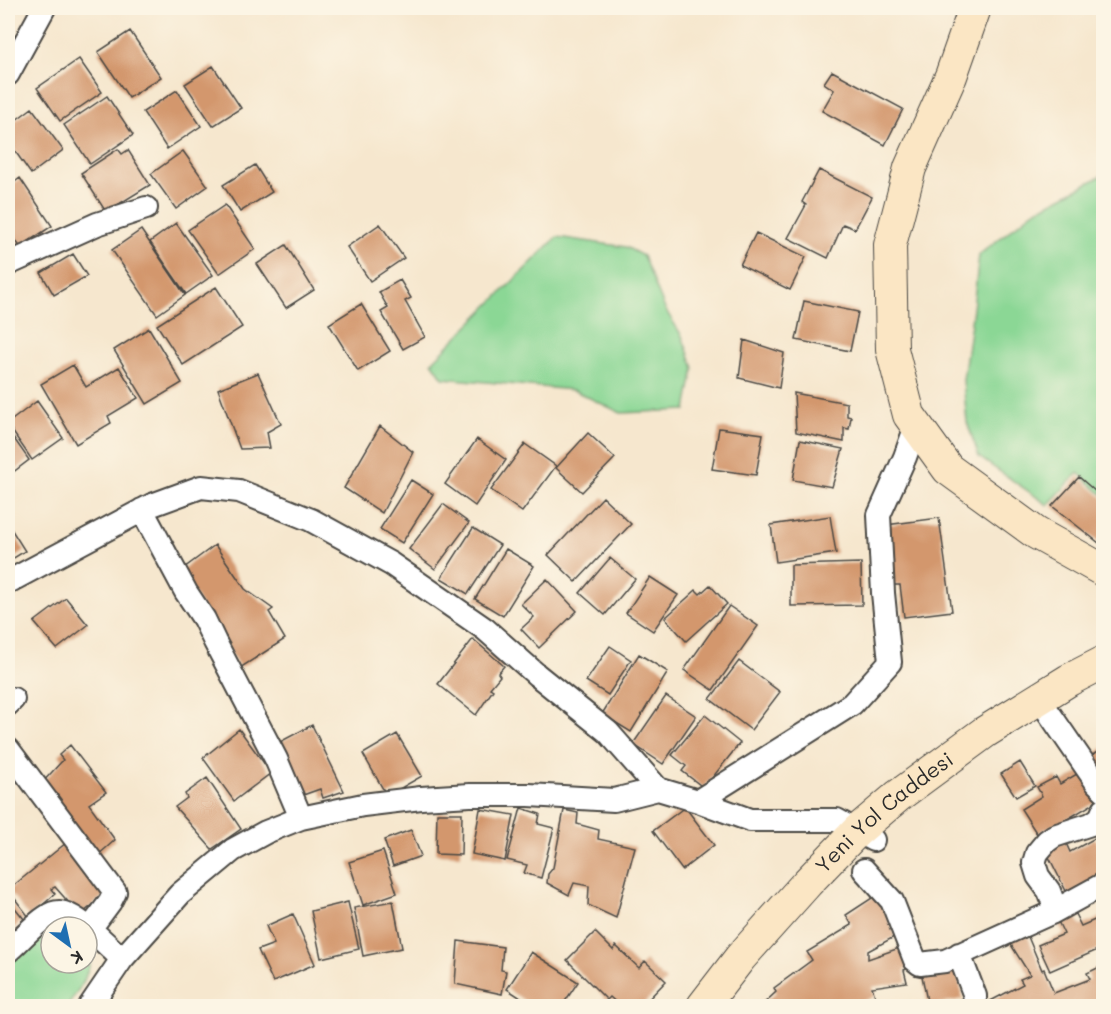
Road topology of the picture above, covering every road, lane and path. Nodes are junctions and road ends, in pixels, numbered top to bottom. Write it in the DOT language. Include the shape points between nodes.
graph roads {
  1 [pos="44,8"];
  2 [pos="975,8"];
  3 [pos="8,74"];
  4 [pos="146,208"];
  5 [pos="8,264"];
  6 [pos="916,426"];
  7 [pos="142,510"];
  8 [pos="1104,571"];
  9 [pos="8,582"];
  10 [pos="1104,662"];
  11 [pos="1104,682"];
  12 [pos="1049,713"];
  13 [pos="8,749"];
  14 [pos="658,789"];
  15 [pos="1104,790"];
  16 [pos="699,801"];
  17 [pos="1104,809"];
  18 [pos="301,818"];
  19 [pos="865,836"];
  20 [pos="864,870"];
  21 [pos="1104,884"];
  22 [pos="1056,910"];
  23 [pos="49,915"];
  24 [pos="67,915"];
  25 [pos="99,917"];
  26 [pos="39,923"];
  27 [pos="99,937"];
  28 [pos="8,951"];
  29 [pos="958,954"];
  30 [pos="122,959"];
  31 [pos="98,1004"];
  32 [pos="703,1006"];
  33 [pos="720,1006"];
  34 [pos="971,1006"];
  1 -- 3 [label="street"];
  2 -- 6 [label="main road" via="951,76 910,168 890,245 892,349 909,415"];
  4 -- 5 [label="street" via="97,224"];
  6 -- 8 [label="main road" via="948,469 1036,533"];
  6 -- 16 [label="street" via="879,515 890,662 852,704"];
  7 -- 9 [label="street"];
  7 -- 14 [label="street" via="201,487 239,491 311,520 391,564 485,629 608,732"];
  7 -- 18 [label="street" via="204,619 276,759"];
  10 -- 19 [label="main road, Yeni Yol Caddesi" via="985,732 898,796"];
  11 -- 12 [label="main road, Yeni Yol Caddesi"];
  12 -- 15 [label="street"];
  12 -- 19 [label="main road, Yeni Yol Caddesi"];
  13 -- 25 [label="street" via="115,892"];
  14 -- 16 [label="street"];
  14 -- 18 [label="street" via="614,800 529,795 421,798"];
  16 -- 19 [label="street" via="750,820 837,820"];
  17 -- 22 [label="street" via="1091,824 1054,836 1037,853 1034,863 1038,876"];
  18 -- 30 [label="street" via="233,850 180,894"];
  19 -- 32 [label="main road, Yeni Yol Caddesi" via="760,935"];
  19 -- 33 [label="main road, Yeni Yol Caddesi" via="846,864 770,940"];
  20 -- 29 [label="street" via="892,901 915,960 920,964 931,963"];
  21 -- 22 [label="street"];
  22 -- 29 [label="street"];
  23 -- 24 [label="street"];
  26 -- 28 [label="street"];
  27 -- 30 [label="street"];
  29 -- 34 [label="street" via="975,996"];
  30 -- 31 [label="street"];
}
